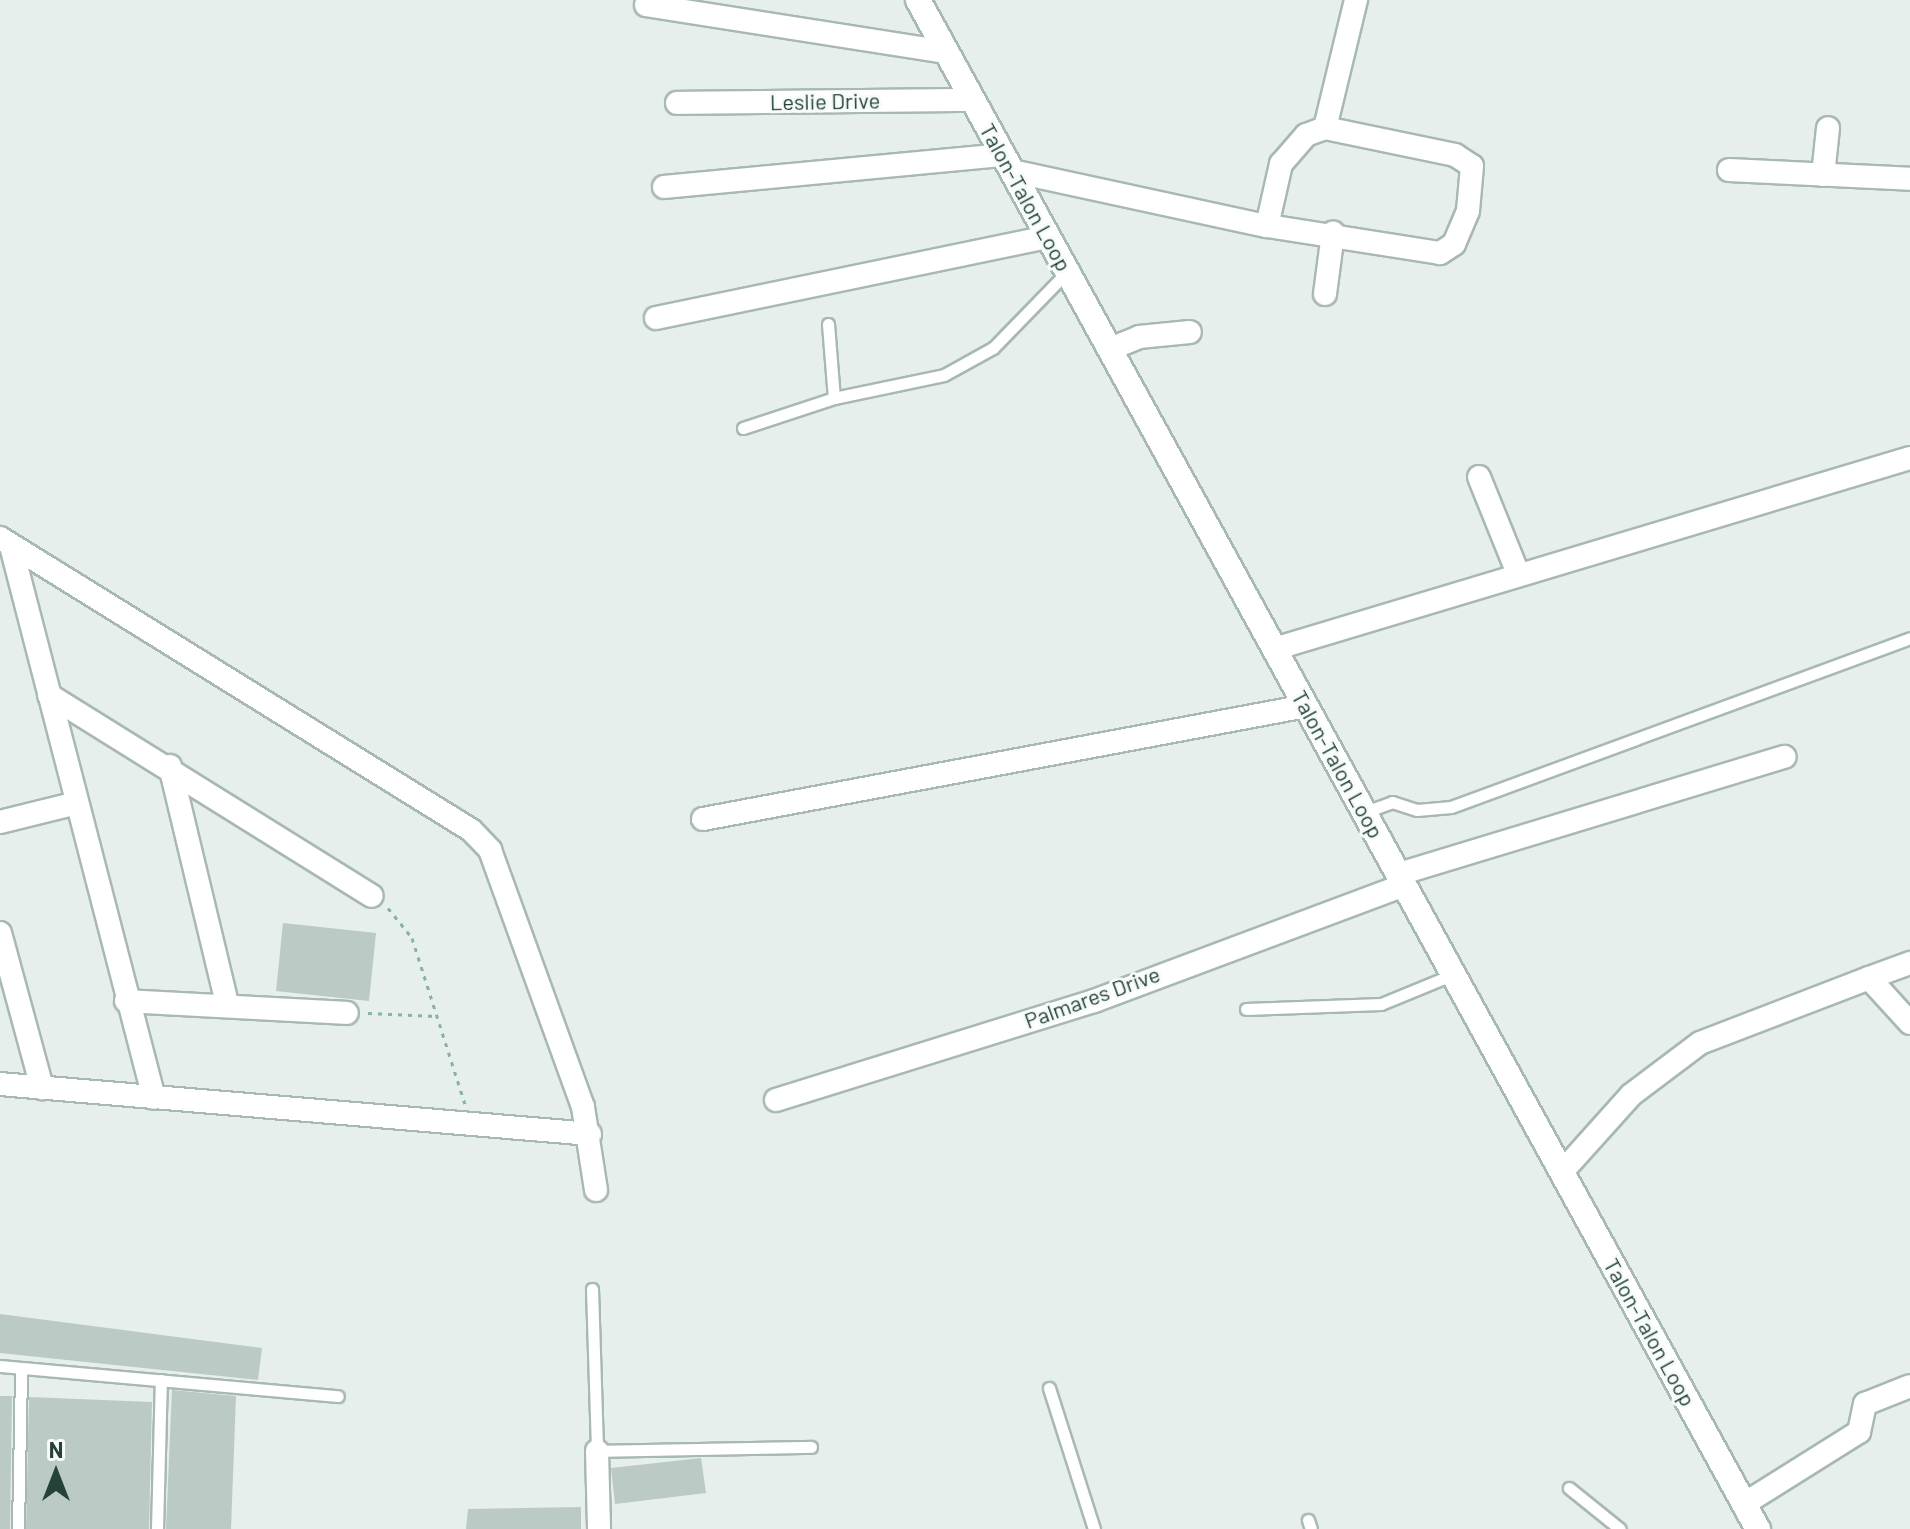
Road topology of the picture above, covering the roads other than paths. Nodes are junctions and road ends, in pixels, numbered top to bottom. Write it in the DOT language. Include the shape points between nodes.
graph roads {
  1 [pos="918,0"];
  2 [pos="1356,0"];
  3 [pos="646,5"];
  4 [pos="945,52"];
  5 [pos="972,100"];
  6 [pos="677,103"];
  7 [pos="1325,128"];
  8 [pos="1828,128"];
  9 [pos="1007,163"];
  10 [pos="1729,170"];
  11 [pos="1823,175"];
  12 [pos="1910,179"];
  13 [pos="664,187"];
  14 [pos="1267,226"];
  15 [pos="1333,233"];
  16 [pos="1048,237"];
  17 [pos="1067,272"];
  18 [pos="1325,294"];
  19 [pos="656,318"];
  20 [pos="828,324"];
  21 [pos="1190,332"];
  22 [pos="1110,349"];
  23 [pos="834,398"];
  24 [pos="743,428"];
  25 [pos="1910,458"];
  26 [pos="1479,477"];
  27 [pos="6,542"];
  28 [pos="1517,571"];
  29 [pos="1910,638"];
  30 [pos="1274,649"];
  31 [pos="49,695"];
  32 [pos="1306,706"];
  33 [pos="1785,757"];
  34 [pos="170,766"];
  35 [pos="73,804"];
  36 [pos="1365,812"];
  37 [pos="703,819"];
  38 [pos="0,822"];
  39 [pos="1402,879"];
  40 [pos="372,896"];
  41 [pos="0,933"];
  42 [pos="1910,963"];
  43 [pos="1455,974"];
  44 [pos="1869,978"];
  45 [pos="126,1001"];
  46 [pos="227,1003"];
  47 [pos="1246,1009"];
  48 [pos="347,1013"];
  49 [pos="1910,1023"];
  50 [pos="0,1084"];
  51 [pos="42,1088"];
  52 [pos="154,1098"];
  53 [pos="776,1100"];
  54 [pos="590,1134"];
  55 [pos="1562,1172"];
  56 [pos="596,1190"];
  57 [pos="592,1289"];
  58 [pos="0,1366"];
  59 [pos="21,1368"];
  60 [pos="161,1380"];
  61 [pos="1910,1386"];
  62 [pos="1049,1388"];
  63 [pos="338,1396"];
  64 [pos="811,1447"];
  65 [pos="597,1451"];
  66 [pos="1569,1488"];
  67 [pos="1744,1504"];
  68 [pos="18,1529"];
  69 [pos="157,1529"];
  70 [pos="599,1529"];
  71 [pos="1094,1529"];
  72 [pos="1620,1529"];
  73 [pos="1758,1529"];
  1 -- 4 [label="street, Talon-Talon Loop"];
  2 -- 7 [label="street"];
  3 -- 4 [label="street"];
  4 -- 5 [label="street, Talon-Talon Loop"];
  5 -- 6 [label="street, Leslie Drive"];
  5 -- 9 [label="street, Talon-Talon Loop"];
  7 -- 14 [label="street" via="1306,135 1281,164"];
  7 -- 15 [label="street" via="1455,155 1467,159 1474,176 1462,229 1446,252"];
  8 -- 11 [label="street"];
  9 -- 13 [label="street"];
  9 -- 14 [label="street"];
  9 -- 16 [label="street, Talon-Talon Loop"];
  10 -- 11 [label="street"];
  11 -- 12 [label="street"];
  14 -- 15 [label="street"];
  15 -- 18 [label="street"];
  16 -- 17 [label="street, Talon-Talon Loop"];
  16 -- 19 [label="street"];
  17 -- 22 [label="street, Talon-Talon Loop"];
  17 -- 23 [label="lane" via="993,348 957,368 899,388"];
  20 -- 23 [label="lane"];
  21 -- 22 [label="street" via="1139,337"];
  22 -- 30 [label="street, Talon-Talon Loop"];
  23 -- 24 [label="lane"];
  25 -- 28 [label="street"];
  26 -- 28 [label="street"];
  27 -- 31 [label="street"];
  27 -- 54 [label="street" via="471,830 498,867"];
  28 -- 30 [label="street"];
  29 -- 36 [label="lane" via="1451,807 1417,810 1392,802"];
  30 -- 32 [label="street, Talon-Talon Loop"];
  31 -- 34 [label="street"];
  31 -- 35 [label="street"];
  32 -- 36 [label="street, Talon-Talon Loop"];
  32 -- 37 [label="street"];
  33 -- 39 [label="street, Palmares Drive"];
  34 -- 40 [label="street"];
  34 -- 46 [label="street"];
  35 -- 38 [label="street"];
  35 -- 45 [label="street"];
  36 -- 39 [label="street, Talon-Talon Loop"];
  39 -- 43 [label="street, Talon-Talon Loop"];
  39 -- 53 [label="street, Palmares Drive" via="1094,1001"];
  41 -- 51 [label="street"];
  42 -- 44 [label="street"];
  43 -- 47 [label="lane" via="1381,1004"];
  43 -- 55 [label="street, Talon-Talon Loop"];
  44 -- 49 [label="street"];
  44 -- 55 [label="street" via="1700,1043 1631,1095"];
  45 -- 46 [label="street"];
  45 -- 52 [label="street"];
  46 -- 48 [label="street"];
  50 -- 51 [label="street"];
  51 -- 52 [label="street"];
  52 -- 54 [label="street"];
  54 -- 56 [label="street"];
  55 -- 67 [label="street, Talon-Talon Loop"];
  57 -- 65 [label="lane"];
  58 -- 59 [label="lane"];
  59 -- 60 [label="lane"];
  59 -- 68 [label="lane"];
  60 -- 63 [label="lane"];
  60 -- 69 [label="lane"];
  61 -- 67 [label="street" via="1865,1404 1859,1432"];
  62 -- 71 [label="lane"];
  64 -- 65 [label="lane"];
  65 -- 70 [label="street"];
  66 -- 72 [label="lane"];
  67 -- 73 [label="street, Talon-Talon Loop"];
}
